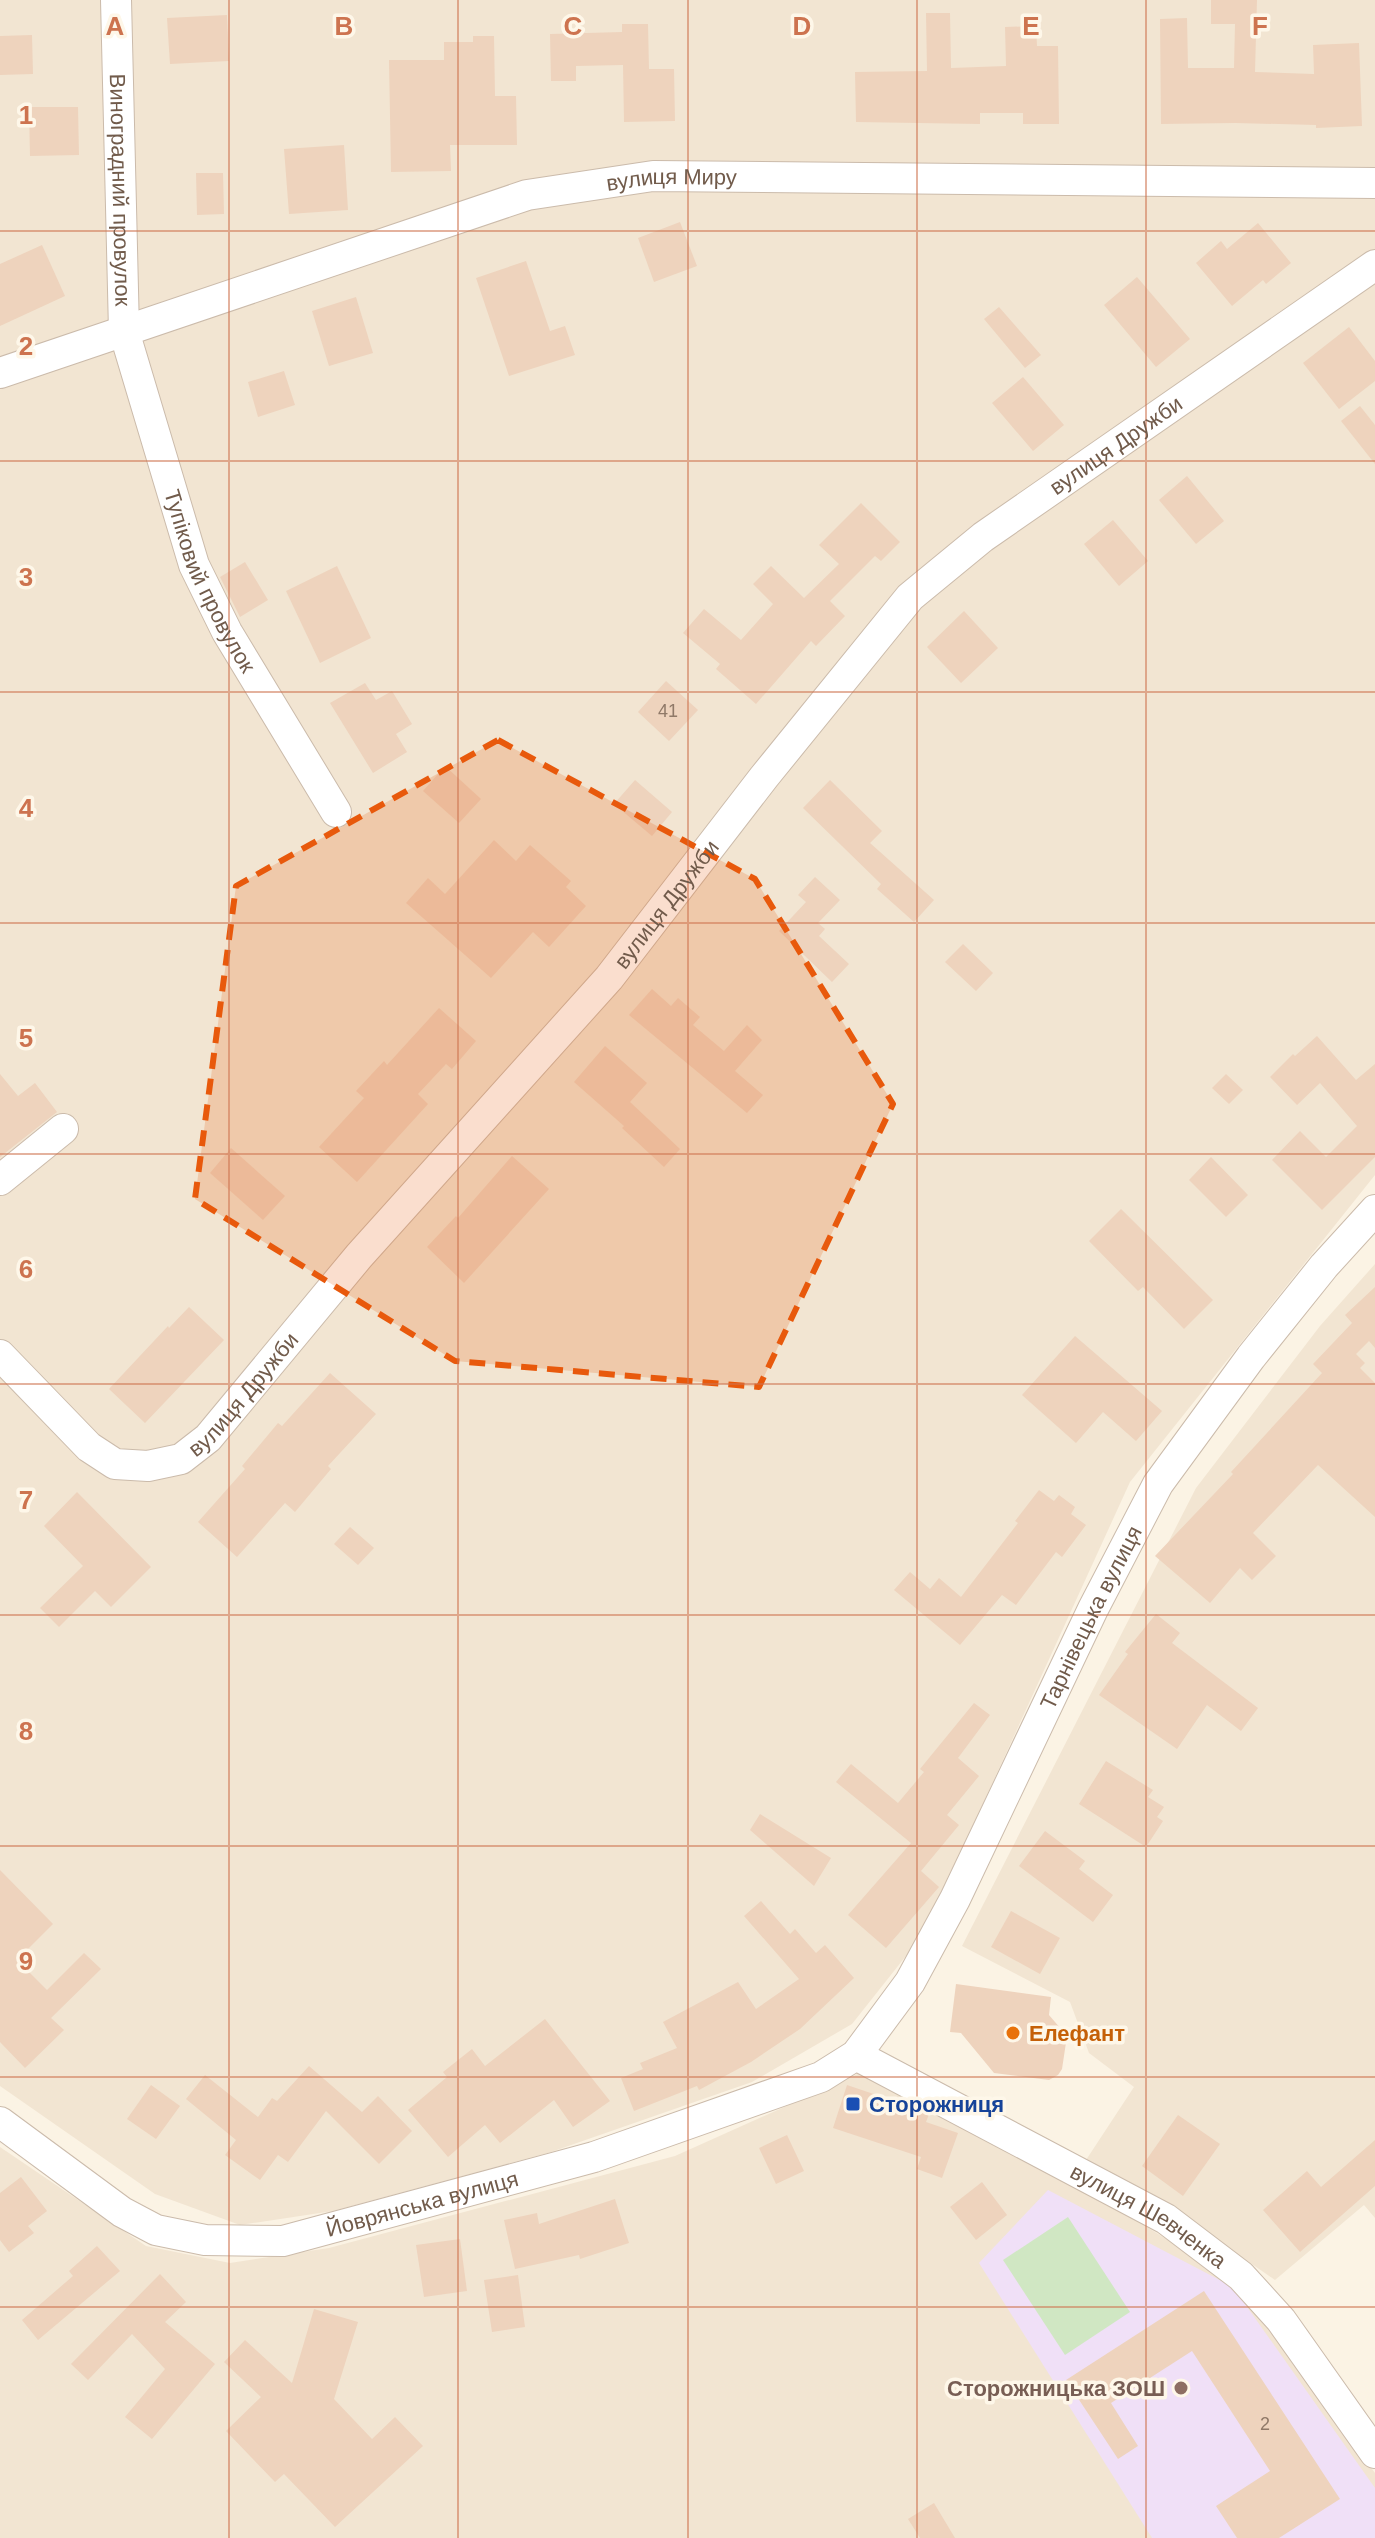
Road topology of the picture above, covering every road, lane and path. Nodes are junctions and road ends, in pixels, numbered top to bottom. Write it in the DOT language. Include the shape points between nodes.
graph roads {
  1 [pos="116,0"];
  2 [pos="1375,183"];
  3 [pos="1375,265"];
  4 [pos="124,331"];
  5 [pos="0,373"];
  6 [pos="336,812"];
  7 [pos="63,1129"];
  8 [pos="0,1180"];
  9 [pos="1375,1210"];
  10 [pos="0,1355"];
  11 [pos="856,2055"];
  12 [pos="0,2122"];
  13 [pos="1375,2453"];
  1 -- 4 [label="street, Виноградний провулок"];
  2 -- 4 [label="street, вулиця Миру" via="653,176 527,195"];
  3 -- 10 [label="street, вулиця Дружби" via="983,537 910,597 609,978 359,1256 208,1438 181,1459 148,1466 115,1464 89,1447"];
  4 -- 5 [label="street, вулиця Миру"];
  4 -- 6 [label="street, Тупіковий провулок" via="194,565 227,632"];
  7 -- 8 [label="street"];
  9 -- 11 [label="street, Тарнівецька вулиця" via="1251,1357 1158,1484 955,1899 910,1982"];
  11 -- 12 [label="street, Йоврянська вулиця" via="821,2077 594,2157 283,2241 205,2240 156,2230 122,2212"];
  11 -- 13 [label="street, вулиця Шевченка" via="1166,2219 1241,2276 1281,2320"];
}
